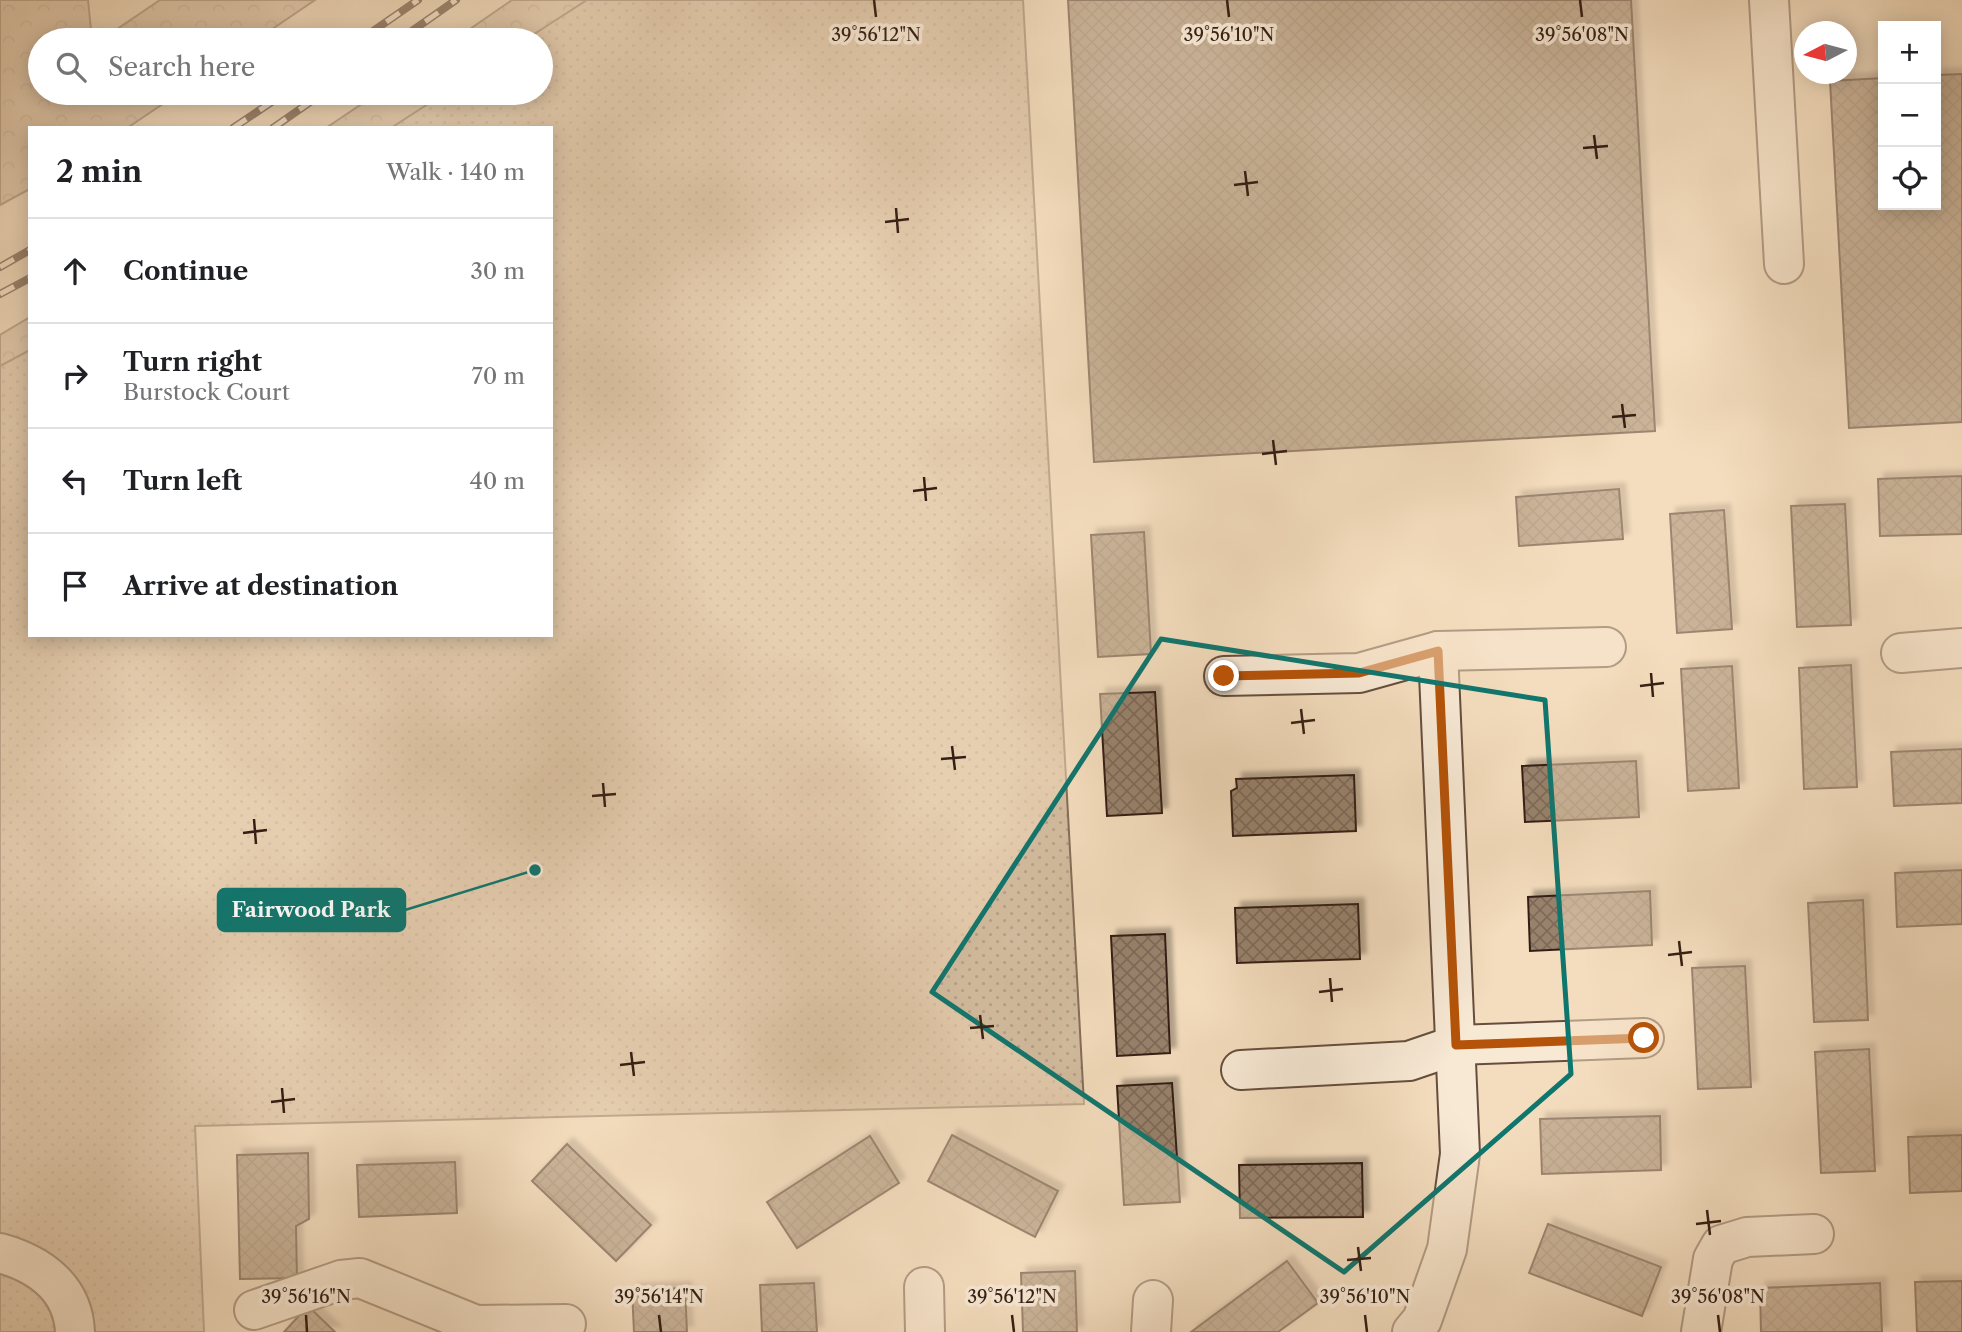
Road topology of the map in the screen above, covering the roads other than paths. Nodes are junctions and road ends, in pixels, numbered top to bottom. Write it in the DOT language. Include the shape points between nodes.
graph roads {
  1 [pos="1769,0"];
  2 [pos="1784,264"];
  3 [pos="1606,647"];
  4 [pos="1962,648"];
  5 [pos="1438,651"];
  6 [pos="1901,653"];
  7 [pos="1224,676"];
  8 [pos="1644,1038"];
  9 [pos="1456,1045"];
  10 [pos="1241,1070"];
  11 [pos="1814,1234"];
  12 [pos="0,1253"];
  13 [pos="924,1287"];
  14 [pos="254,1310"];
  15 [pos="566,1324"];
  16 [pos="476,1328"];
  17 [pos="1427,1328"];
  18 [pos="75,1332"];
  19 [pos="925,1332"];
  20 [pos="1701,1332"];
  1 -- 2 [label="street"];
  3 -- 5 [label="street"];
  4 -- 6 [label="street"];
  5 -- 7 [label="street" via="1359,673"];
  5 -- 9 [label="street"];
  8 -- 9 [label="street"];
  9 -- 10 [label="street" via="1409,1061"];
  9 -- 17 [label="street" via="1460,1154 1447,1249"];
  11 -- 20 [label="street" via="1747,1237 1721,1245 1713,1259"];
  12 -- 18 [label="street" via="28,1261 52,1278 68,1304"];
  13 -- 19 [label="street"];
  14 -- 16 [label="street" via="359,1278"];
  15 -- 16 [label="street"];
}
